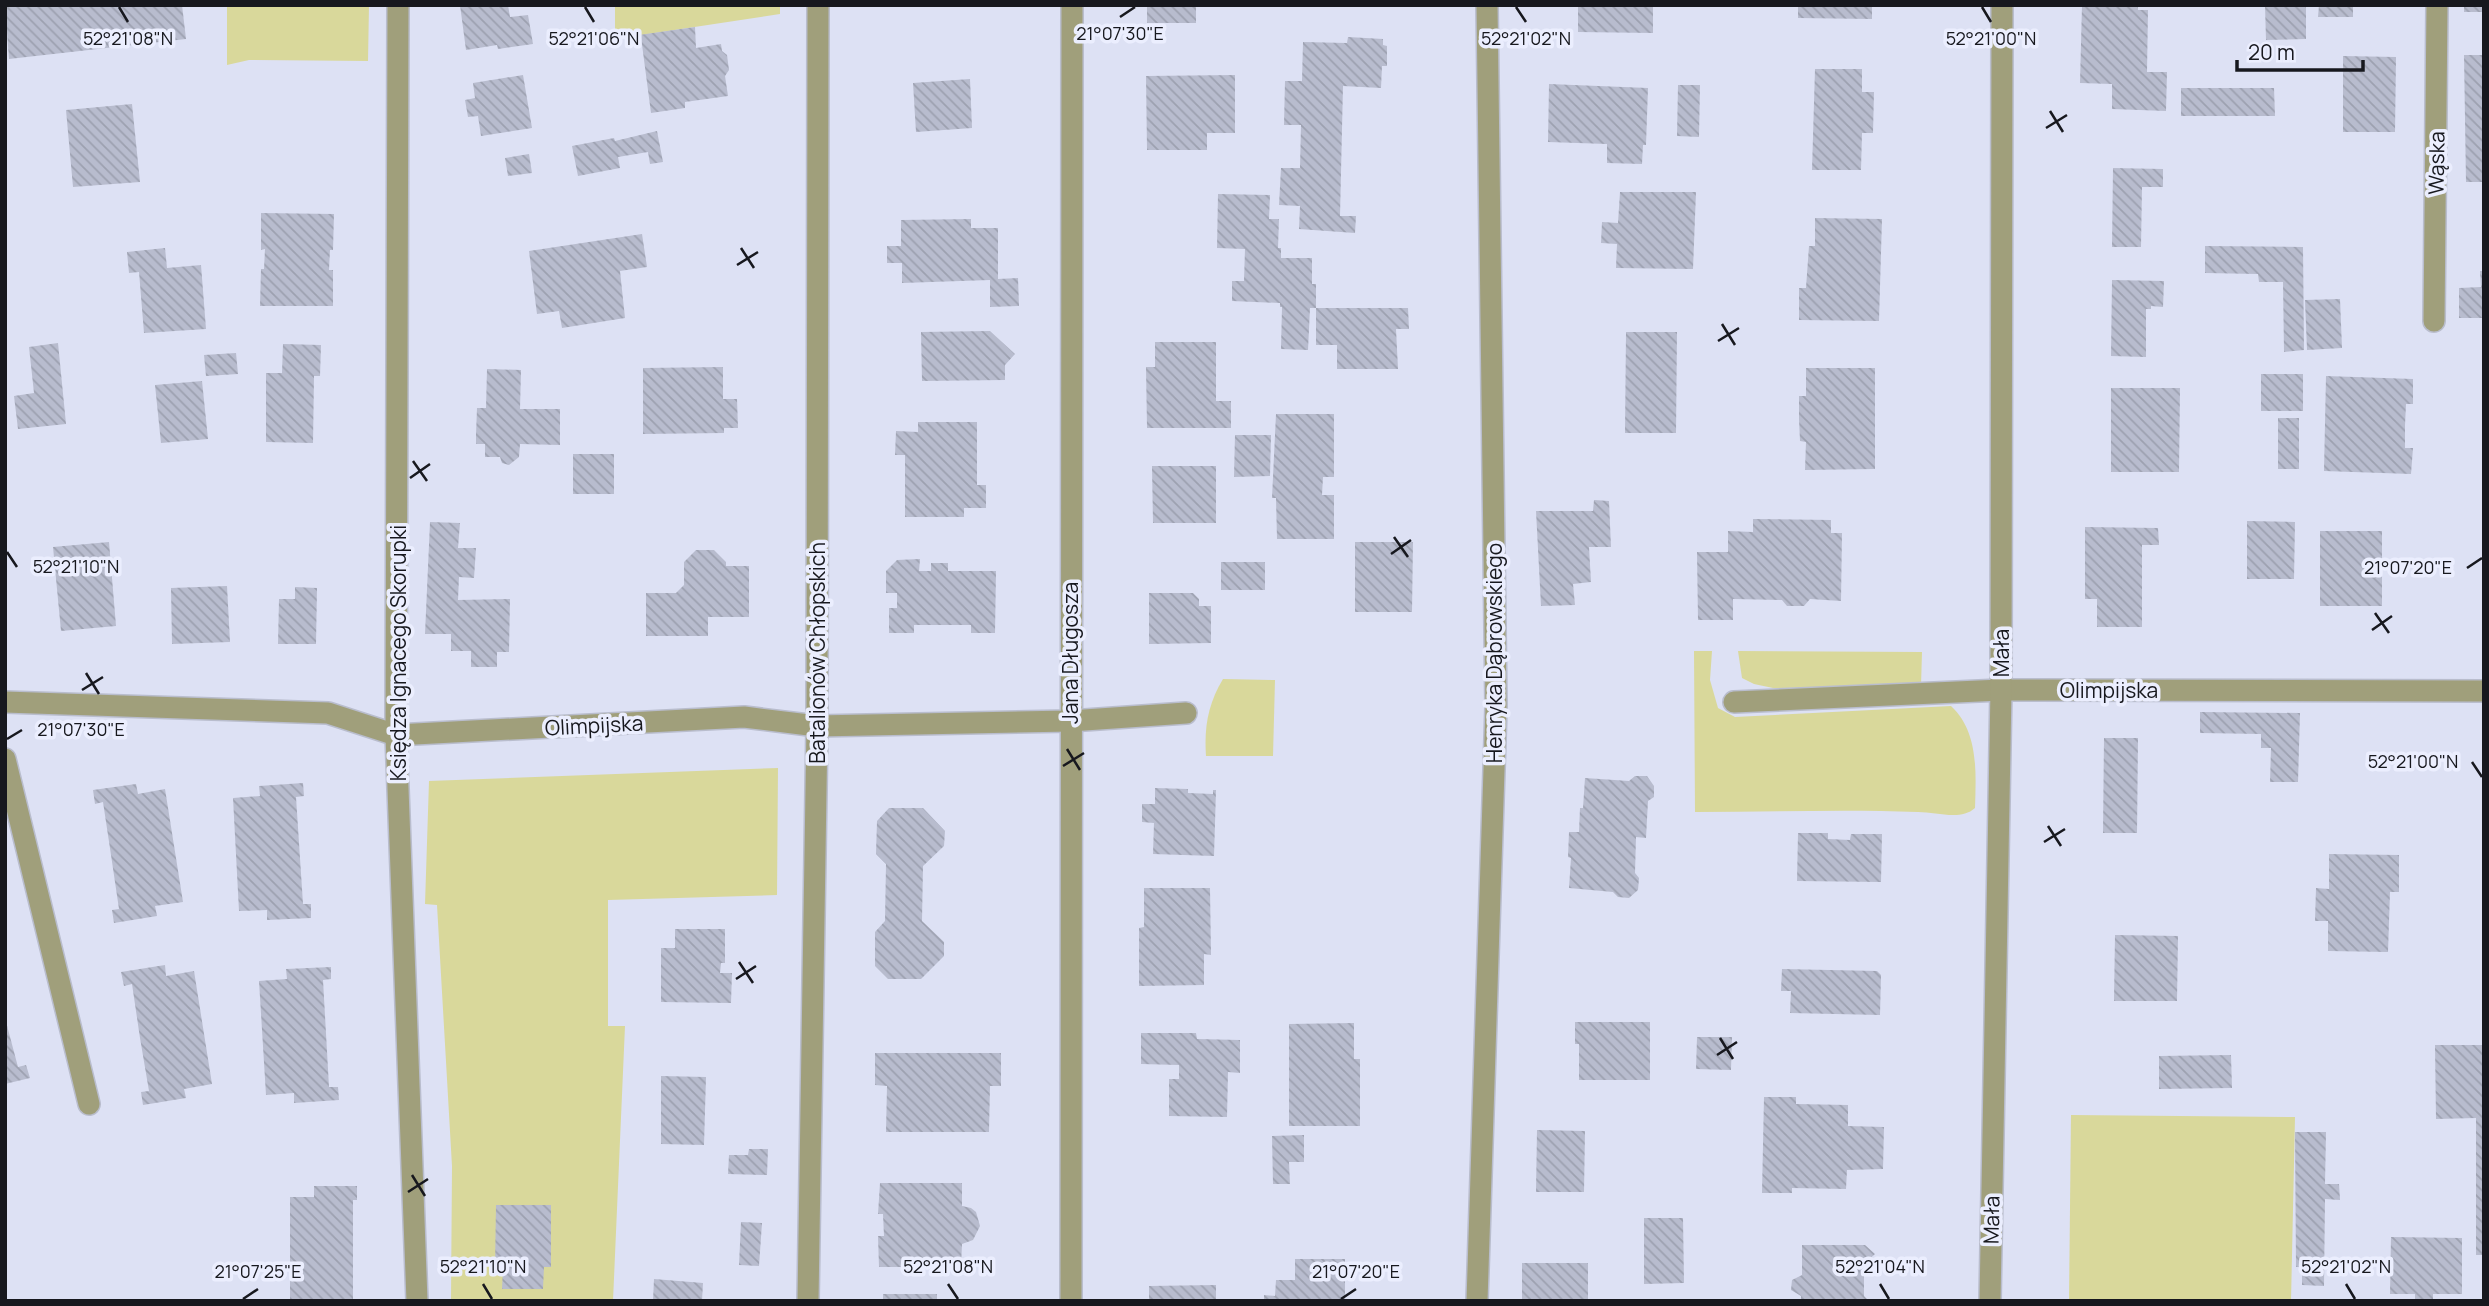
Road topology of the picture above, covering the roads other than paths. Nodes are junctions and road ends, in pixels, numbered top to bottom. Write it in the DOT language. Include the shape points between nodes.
graph roads {
  1 [pos="398,5"];
  2 [pos="818,5"];
  3 [pos="1072,5"];
  4 [pos="1487,5"];
  5 [pos="2002,5"];
  6 [pos="2437,5"];
  7 [pos="2434,321"];
  8 [pos="2001,690"];
  9 [pos="2484,691"];
  10 [pos="5,702"];
  11 [pos="1734,702"];
  12 [pos="1186,713"];
  13 [pos="1070,721"];
  14 [pos="817,726"];
  15 [pos="396,735"];
  16 [pos="5,759"];
  17 [pos="89,1104"];
  18 [pos="417,1301"];
  19 [pos="808,1301"];
  20 [pos="1071,1301"];
  21 [pos="1477,1301"];
  22 [pos="1990,1301"];
  1 -- 15 [label="street, Księdza Ignacego Skorupki"];
  2 -- 14 [label="street, Batalionów Chłopskich"];
  3 -- 13 [label="street, Jana Długosza"];
  4 -- 21 [label="street, Henryka Dąbrowskiego" via="1496,707"];
  5 -- 8 [label="street, Mała"];
  6 -- 7 [label="street, Wąska"];
  8 -- 9 [label="street, Olimpijska"];
  8 -- 11 [label="street, Olimpijska"];
  8 -- 22 [label="street, Mała"];
  10 -- 15 [label="street, Olimpijska" via="328,713"];
  12 -- 13 [label="street, Olimpijska"];
  13 -- 14 [label="street, Olimpijska"];
  13 -- 20 [label="street, Jana Długosza"];
  14 -- 15 [label="street, Olimpijska" via="744,717"];
  14 -- 19 [label="street, Batalionów Chłopskich"];
  15 -- 18 [label="street, Księdza Ignacego Skorupki"];
  16 -- 17 [label="street"];
}
